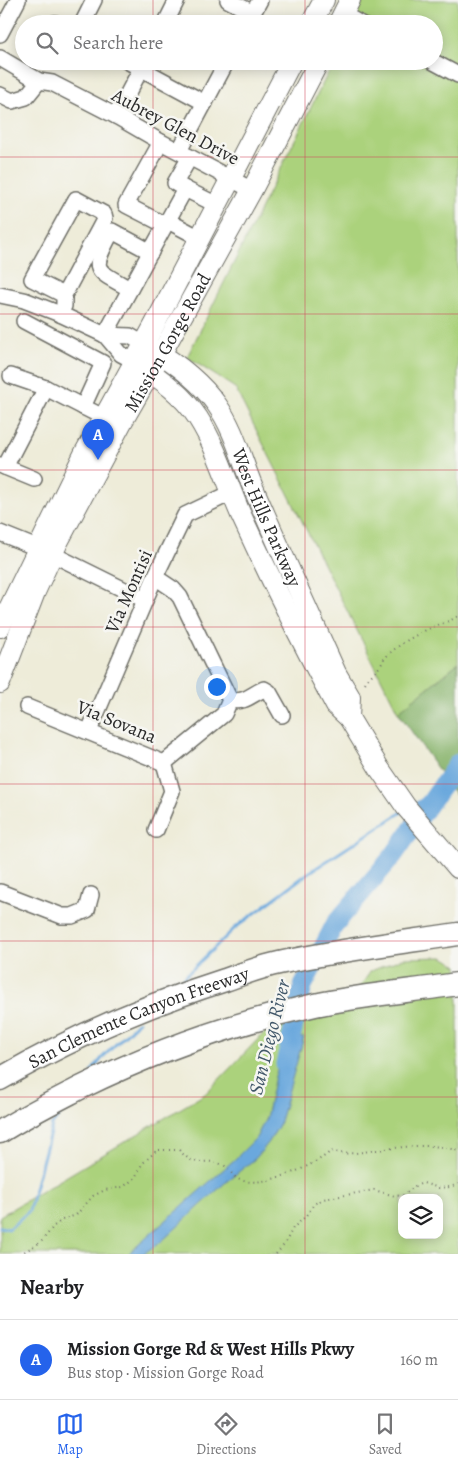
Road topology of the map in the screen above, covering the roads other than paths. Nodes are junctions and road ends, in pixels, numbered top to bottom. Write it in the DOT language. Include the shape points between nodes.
graph roads {
  1 [pos="18,0"];
  2 [pos="94,0"];
  3 [pos="177,0"];
  4 [pos="228,0"];
  5 [pos="324,0"];
  6 [pos="253,12"];
  7 [pos="86,15"];
  8 [pos="170,15"];
  9 [pos="316,15"];
  10 [pos="0,34"];
  11 [pos="0,58"];
  12 [pos="15,67"];
  13 [pos="443,67"];
  14 [pos="20,70"];
  15 [pos="140,70"];
  16 [pos="151,70"];
  17 [pos="222,70"];
  18 [pos="287,70"];
  19 [pos="314,70"];
  20 [pos="458,75"];
  21 [pos="39,81"];
  22 [pos="0,95"];
  23 [pos="205,103"];
  24 [pos="116,116"];
  25 [pos="161,142"];
  26 [pos="185,154"];
  27 [pos="231,178"];
  28 [pos="186,189"];
  29 [pos="252,190"];
  30 [pos="217,205"];
  31 [pos="167,223"];
  32 [pos="200,238"];
  33 [pos="151,252"];
  34 [pos="130,289"];
  35 [pos="0,295"];
  36 [pos="64,295"];
  37 [pos="60,314"];
  38 [pos="24,321"];
  39 [pos="105,335"];
  40 [pos="139,353"];
  41 [pos="161,354"];
  42 [pos="151,372"];
  43 [pos="12,376"];
  44 [pos="46,388"];
  45 [pos="83,407"];
  46 [pos="103,417"];
  47 [pos="3,466"];
  48 [pos="34,479"];
  49 [pos="231,493"];
  50 [pos="0,534"];
  51 [pos="45,551"];
  52 [pos="155,577"];
  53 [pos="145,600"];
  54 [pos="0,627"];
  55 [pos="0,683"];
  56 [pos="230,700"];
  57 [pos="27,706"];
  58 [pos="282,715"];
  59 [pos="349,718"];
  60 [pos="89,731"];
  61 [pos="164,763"];
  62 [pos="156,830"];
  63 [pos="458,868"];
  64 [pos="0,892"];
  65 [pos="91,895"];
  66 [pos="458,934"];
  67 [pos="458,984"];
  68 [pos="0,1079"];
  69 [pos="0,1132"];
  1 -- 10 [label="street"];
  2 -- 7 [label="street"];
  3 -- 8 [label="street"];
  4 -- 6 [label="street"];
  5 -- 9 [label="main road"];
  11 -- 12 [label="street, Aubrey Glen Drive"];
  13 -- 20 [label="street"];
  14 -- 21 [label="street, Aubrey Glen Drive"];
  15 -- 24 [label="street"];
  16 -- 23 [label="street"];
  17 -- 23 [label="street"];
  18 -- 27 [label="main road, Mission Gorge Road"];
  19 -- 29 [label="main road, Mission Gorge Road"];
  21 -- 22 [label="street" via="26,97 12,101"];
  21 -- 24 [label="street, Aubrey Glen Drive" via="52,83"];
  23 -- 26 [label="street"];
  24 -- 25 [label="street, Aubrey Glen Drive"];
  25 -- 26 [label="street, Aubrey Glen Drive"];
  25 -- 31 [label="street" via="126,205"];
  26 -- 27 [label="street, Aubrey Glen Drive"];
  26 -- 28 [label="street" via="175,183"];
  27 -- 29 [label="street, Aubrey Glen Drive"];
  27 -- 30 [label="main road, Mission Gorge Road"];
  28 -- 30 [label="street"];
  28 -- 31 [label="street"];
  29 -- 41 [label="main road, Mission Gorge Road"];
  30 -- 32 [label="main road, Mission Gorge Road"];
  31 -- 32 [label="street"];
  31 -- 33 [label="street"];
  32 -- 40 [label="main road, Mission Gorge Road"];
  33 -- 34 [label="street"];
  33 -- 34 [label="street" via="112,231 98,258 98,265 103,274"];
  34 -- 39 [label="street"];
  35 -- 37 [label="street"];
  36 -- 36 [label="street" via="105,218 104,214 76,200 32,279"];
  36 -- 37 [label="street"];
  37 -- 39 [label="street"];
  38 -- 45 [label="street" via="103,363"];
  39 -- 40 [label="street" via="130,336"];
  40 -- 41 [label="main road, West Hills Parkway"];
  40 -- 42 [label="main road, West Hills Parkway"];
  40 -- 46 [label="main road, Mission Gorge Road"];
  41 -- 42 [label="main road, Mission Gorge Road"];
  41 -- 59 [label="main road, West Hills Parkway" via="199,384 217,405 232,432 252,484 350,697"];
  42 -- 49 [label="main road, West Hills Parkway" via="181,396 198,418 212,442"];
  42 -- 51 [label="main road, Mission Gorge Road"];
  43 -- 44 [label="street"];
  44 -- 45 [label="street"];
  44 -- 47 [label="street"];
  45 -- 46 [label="street"];
  46 -- 51 [label="main road, Mission Gorge Road"];
  47 -- 48 [label="street"];
  49 -- 52 [label="street, Via Montisi" via="184,516"];
  49 -- 59 [label="main road, West Hills Parkway" via="278,596 323,682 336,706"];
  50 -- 51 [label="street"];
  51 -- 53 [label="street"];
  51 -- 54 [label="main road, Mission Gorge Road"];
  51 -- 55 [label="main road, Mission Gorge Road"];
  52 -- 53 [label="street, Via Montisi"];
  52 -- 56 [label="street" via="180,597"];
  53 -- 60 [label="street, Via Montisi"];
  56 -- 58 [label="street" via="239,702 264,689"];
  56 -- 61 [label="street, Via Sovana" via="224,714"];
  57 -- 60 [label="street, Via Sovana"];
  59 -- 63 [label="main road, West Hills Parkway" via="406,807"];
  60 -- 61 [label="street, Via Sovana"];
  61 -- 62 [label="street" via="172,791"];
  64 -- 65 [label="street" via="62,916 87,910"];
  66 -- 68 [label="highway, San Clemente Canyon Freeway" via="276,964 122,1017"];
  67 -- 69 [label="highway, San Clemente Canyon Freeway" via="316,1005 181,1043 107,1074"];
}
